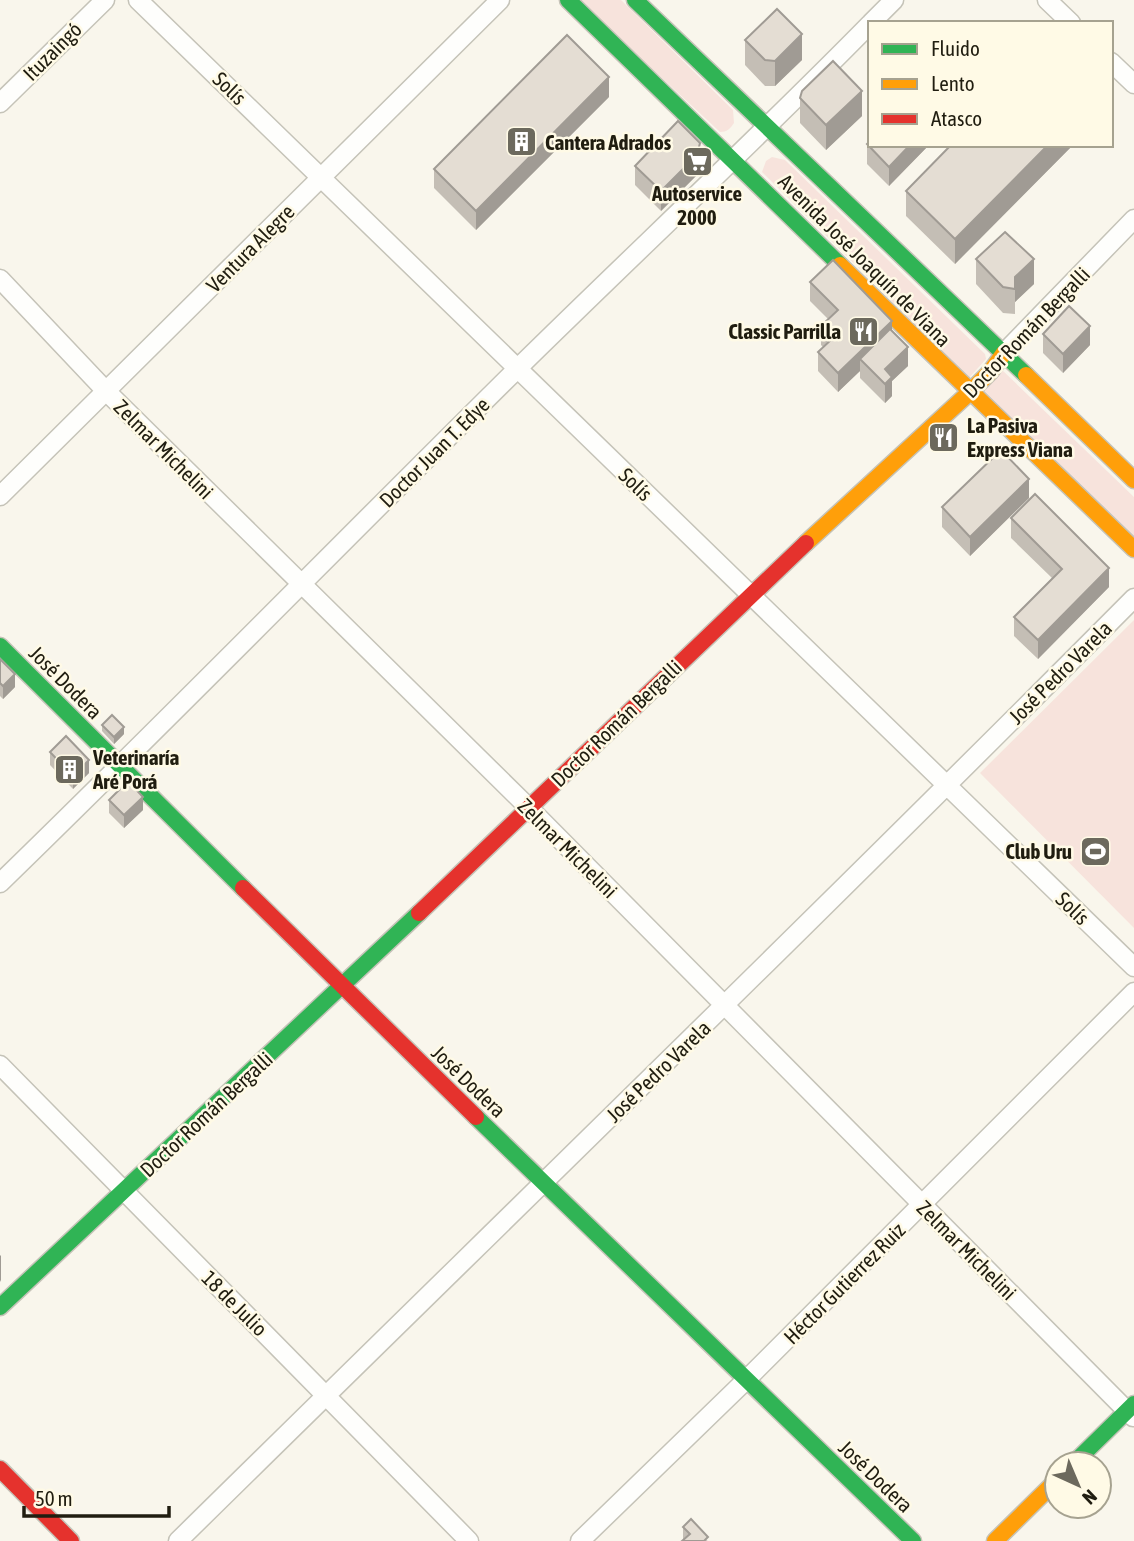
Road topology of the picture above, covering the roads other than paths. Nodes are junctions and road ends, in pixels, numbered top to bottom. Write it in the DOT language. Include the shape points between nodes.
graph roads {
  1 [pos="105,0"];
  2 [pos="138,0"];
  3 [pos="500,0"];
  4 [pos="568,0"];
  5 [pos="635,0"];
  6 [pos="894,0"];
  7 [pos="1047,0"];
  8 [pos="872,21"];
  9 [pos="1068,21"];
  10 [pos="868,25"];
  11 [pos="1113,64"];
  12 [pos="1134,84"];
  13 [pos="0,103"];
  14 [pos="766,128"];
  15 [pos="733,159"];
  16 [pos="321,177"];
  17 [pos="1134,219"];
  18 [pos="0,279"];
  19 [pos="1004,353"];
  20 [pos="518,368"];
  21 [pos="106,391"];
  22 [pos="970,392"];
  23 [pos="1134,480"];
  24 [pos="0,496"];
  25 [pos="1134,549"];
  26 [pos="300,585"];
  27 [pos="750,595"];
  28 [pos="1134,598"];
  29 [pos="0,646"];
  30 [pos="121,766"];
  31 [pos="948,785"];
  32 [pos="528,807"];
  33 [pos="0,883"];
  34 [pos="1134,967"];
  35 [pos="343,987"];
  36 [pos="1134,992"];
  37 [pos="726,1006"];
  38 [pos="0,1065"];
  39 [pos="543,1182"];
  40 [pos="124,1191"];
  41 [pos="922,1204"];
  42 [pos="0,1307"];
  43 [pos="746,1380"];
  44 [pos="327,1395"];
  45 [pos="1132,1411"];
  46 [pos="1089,1450"];
  47 [pos="0,1469"];
  48 [pos="1043,1494"];
  49 [pos="71,1541"];
  50 [pos="178,1541"];
  51 [pos="469,1541"];
  52 [pos="580,1541"];
  53 [pos="913,1541"];
  54 [pos="995,1541"];
  1 -- 13 [label="street, Ituzaingó"];
  2 -- 16 [label="street, Solís"];
  3 -- 16 [label="street, Ventura Alegre"];
  4 -- 15 [label="street, Avenida José Joaquín de Viana"];
  5 -- 14 [label="street, Avenida José Joaquín de Viana"];
  6 -- 8 [label="street, Doctor Juan T. Edye"];
  7 -- 9 [label="street"];
  10 -- 14 [label="street, Doctor Juan T. Edye"];
  11 -- 12 [label="street"];
  14 -- 15 [label="street, Doctor Juan T. Edye"];
  14 -- 19 [label="street, Avenida José Joaquín de Viana"];
  15 -- 20 [label="street, Doctor Juan T. Edye"];
  15 -- 22 [label="street, Avenida José Joaquín de Viana"];
  16 -- 20 [label="street, Solís"];
  16 -- 21 [label="street, Ventura Alegre"];
  17 -- 19 [label="street, Doctor Román Bergalli"];
  18 -- 21 [label="street, Zelmar Michelini"];
  19 -- 22 [label="street, Doctor Román Bergalli"];
  19 -- 23 [label="street, Avenida José Joaquín de Viana"];
  20 -- 26 [label="street, Doctor Juan T. Edye"];
  20 -- 27 [label="street, Solís"];
  21 -- 24 [label="street, Ventura Alegre"];
  21 -- 26 [label="street, Zelmar Michelini"];
  22 -- 25 [label="street, Avenida José Joaquín de Viana"];
  22 -- 27 [label="street, Doctor Román Bergalli"];
  26 -- 30 [label="street, Doctor Juan T. Edye"];
  26 -- 32 [label="street, Zelmar Michelini"];
  27 -- 31 [label="street, Solís"];
  27 -- 32 [label="street, Doctor Román Bergalli"];
  28 -- 31 [label="street, José Pedro Varela"];
  29 -- 30 [label="street, José Dodera"];
  30 -- 33 [label="street, Doctor Juan T. Edye"];
  30 -- 35 [label="street, José Dodera"];
  31 -- 34 [label="street, Solís"];
  31 -- 37 [label="street, José Pedro Varela"];
  32 -- 35 [label="street, Doctor Román Bergalli"];
  32 -- 37 [label="street, Zelmar Michelini"];
  35 -- 39 [label="street, José Dodera"];
  35 -- 40 [label="street, Doctor Román Bergalli"];
  36 -- 41 [label="street, Héctor Gutierrez Ruiz"];
  37 -- 39 [label="street, José Pedro Varela"];
  37 -- 41 [label="street, Zelmar Michelini"];
  38 -- 40 [label="street, 18 de Julio"];
  39 -- 43 [label="street, José Dodera"];
  39 -- 44 [label="street, José Pedro Varela"];
  40 -- 42 [label="street, Doctor Román Bergalli"];
  40 -- 44 [label="street, 18 de Julio"];
  41 -- 43 [label="street, Héctor Gutierrez Ruiz"];
  41 -- 45 [label="street, Zelmar Michelini"];
  43 -- 52 [label="street, Héctor Gutierrez Ruiz"];
  43 -- 53 [label="street, José Dodera"];
  44 -- 50 [label="street, José Pedro Varela"];
  44 -- 51 [label="street, 18 de Julio"];
  45 -- 46 [label="street"];
  47 -- 49 [label="street"];
  48 -- 54 [label="street"];
}
